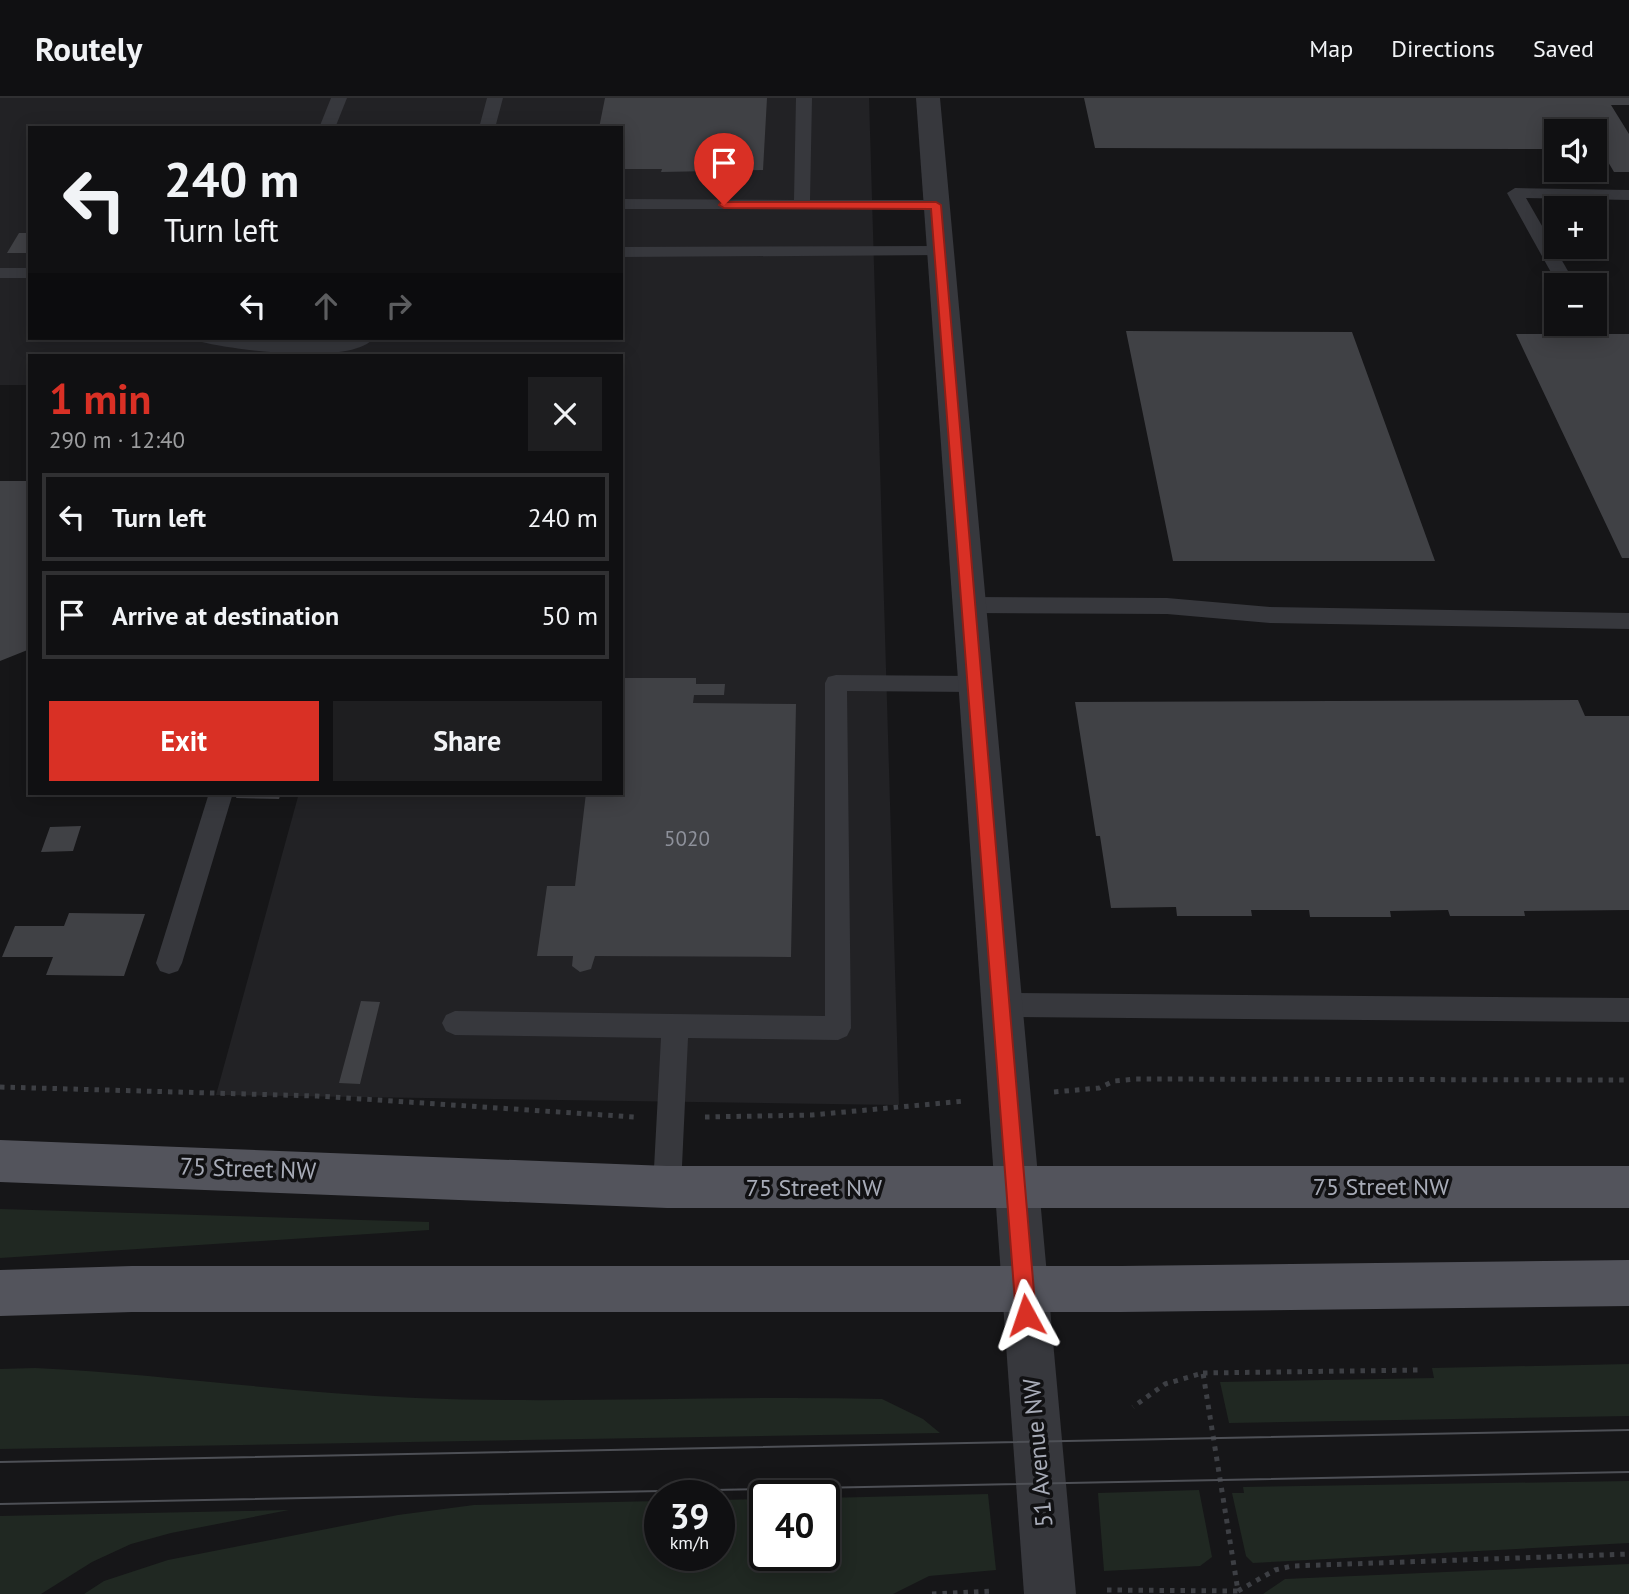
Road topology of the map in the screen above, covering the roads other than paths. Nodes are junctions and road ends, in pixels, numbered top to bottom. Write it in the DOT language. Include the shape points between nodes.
graph roads {
  1 [pos="339,98"];
  2 [pos="495,98"];
  3 [pos="804,98"];
  4 [pos="928,98"];
  5 [pos="328,126"];
  6 [pos="488,126"];
  7 [pos="1629,195"];
  8 [pos="623,204"];
  9 [pos="802,205"];
  10 [pos="936,205"];
  11 [pos="939,251"];
  12 [pos="623,252"];
  13 [pos="28,272"];
  14 [pos="0,273"];
  15 [pos="1560,273"];
  16 [pos="215,340"];
  17 [pos="357,340"];
  18 [pos="307,352"];
  19 [pos="969,605"];
  20 [pos="1629,621"];
  21 [pos="974,684"];
  22 [pos="220,795"];
  23 [pos="169,963"];
  24 [pos="1002,1005"];
  25 [pos="1629,1010"];
  26 [pos="455,1023"];
  27 [pos="675,1026"];
  28 [pos="0,1161"];
  29 [pos="1629,1186"];
  30 [pos="667,1187"];
  31 [pos="1017,1189"];
  32 [pos="1629,1283"];
  33 [pos="1024,1289"];
  34 [pos="0,1293"];
  35 [pos="1050,1594"];
  1 -- 5 [label="lane"];
  2 -- 6 [label="lane"];
  3 -- 9 [label="lane"];
  4 -- 10 [label="street, 51 Avenue NW"];
  7 -- 15 [label="lane" via="1516,193"];
  8 -- 9 [label="lane"];
  9 -- 10 [label="lane"];
  10 -- 11 [label="street, 51 Avenue NW"];
  11 -- 12 [label="lane"];
  11 -- 19 [label="street, 51 Avenue NW"];
  13 -- 14 [label="lane"];
  16 -- 18 [label="lane"];
  17 -- 18 [label="lane"];
  19 -- 20 [label="lane" via="1167,606 1270,615"];
  19 -- 21 [label="street, 51 Avenue NW"];
  21 -- 24 [label="street, 51 Avenue NW"];
  21 -- 27 [label="lane" via="836,683 838,1028"];
  22 -- 23 [label="lane"];
  24 -- 25 [label="lane"];
  24 -- 31 [label="street, 51 Avenue NW"];
  26 -- 27 [label="lane"];
  27 -- 30 [label="lane"];
  28 -- 30 [label="main road, 75 Street NW"];
  29 -- 31 [label="main road, 75 Street NW"];
  30 -- 31 [label="main road, 75 Street NW"];
  31 -- 33 [label="street, 51 Avenue NW"];
  32 -- 33 [label="main road"];
  33 -- 34 [label="main road"];
  33 -- 35 [label="street, 51 Avenue NW"];
}
